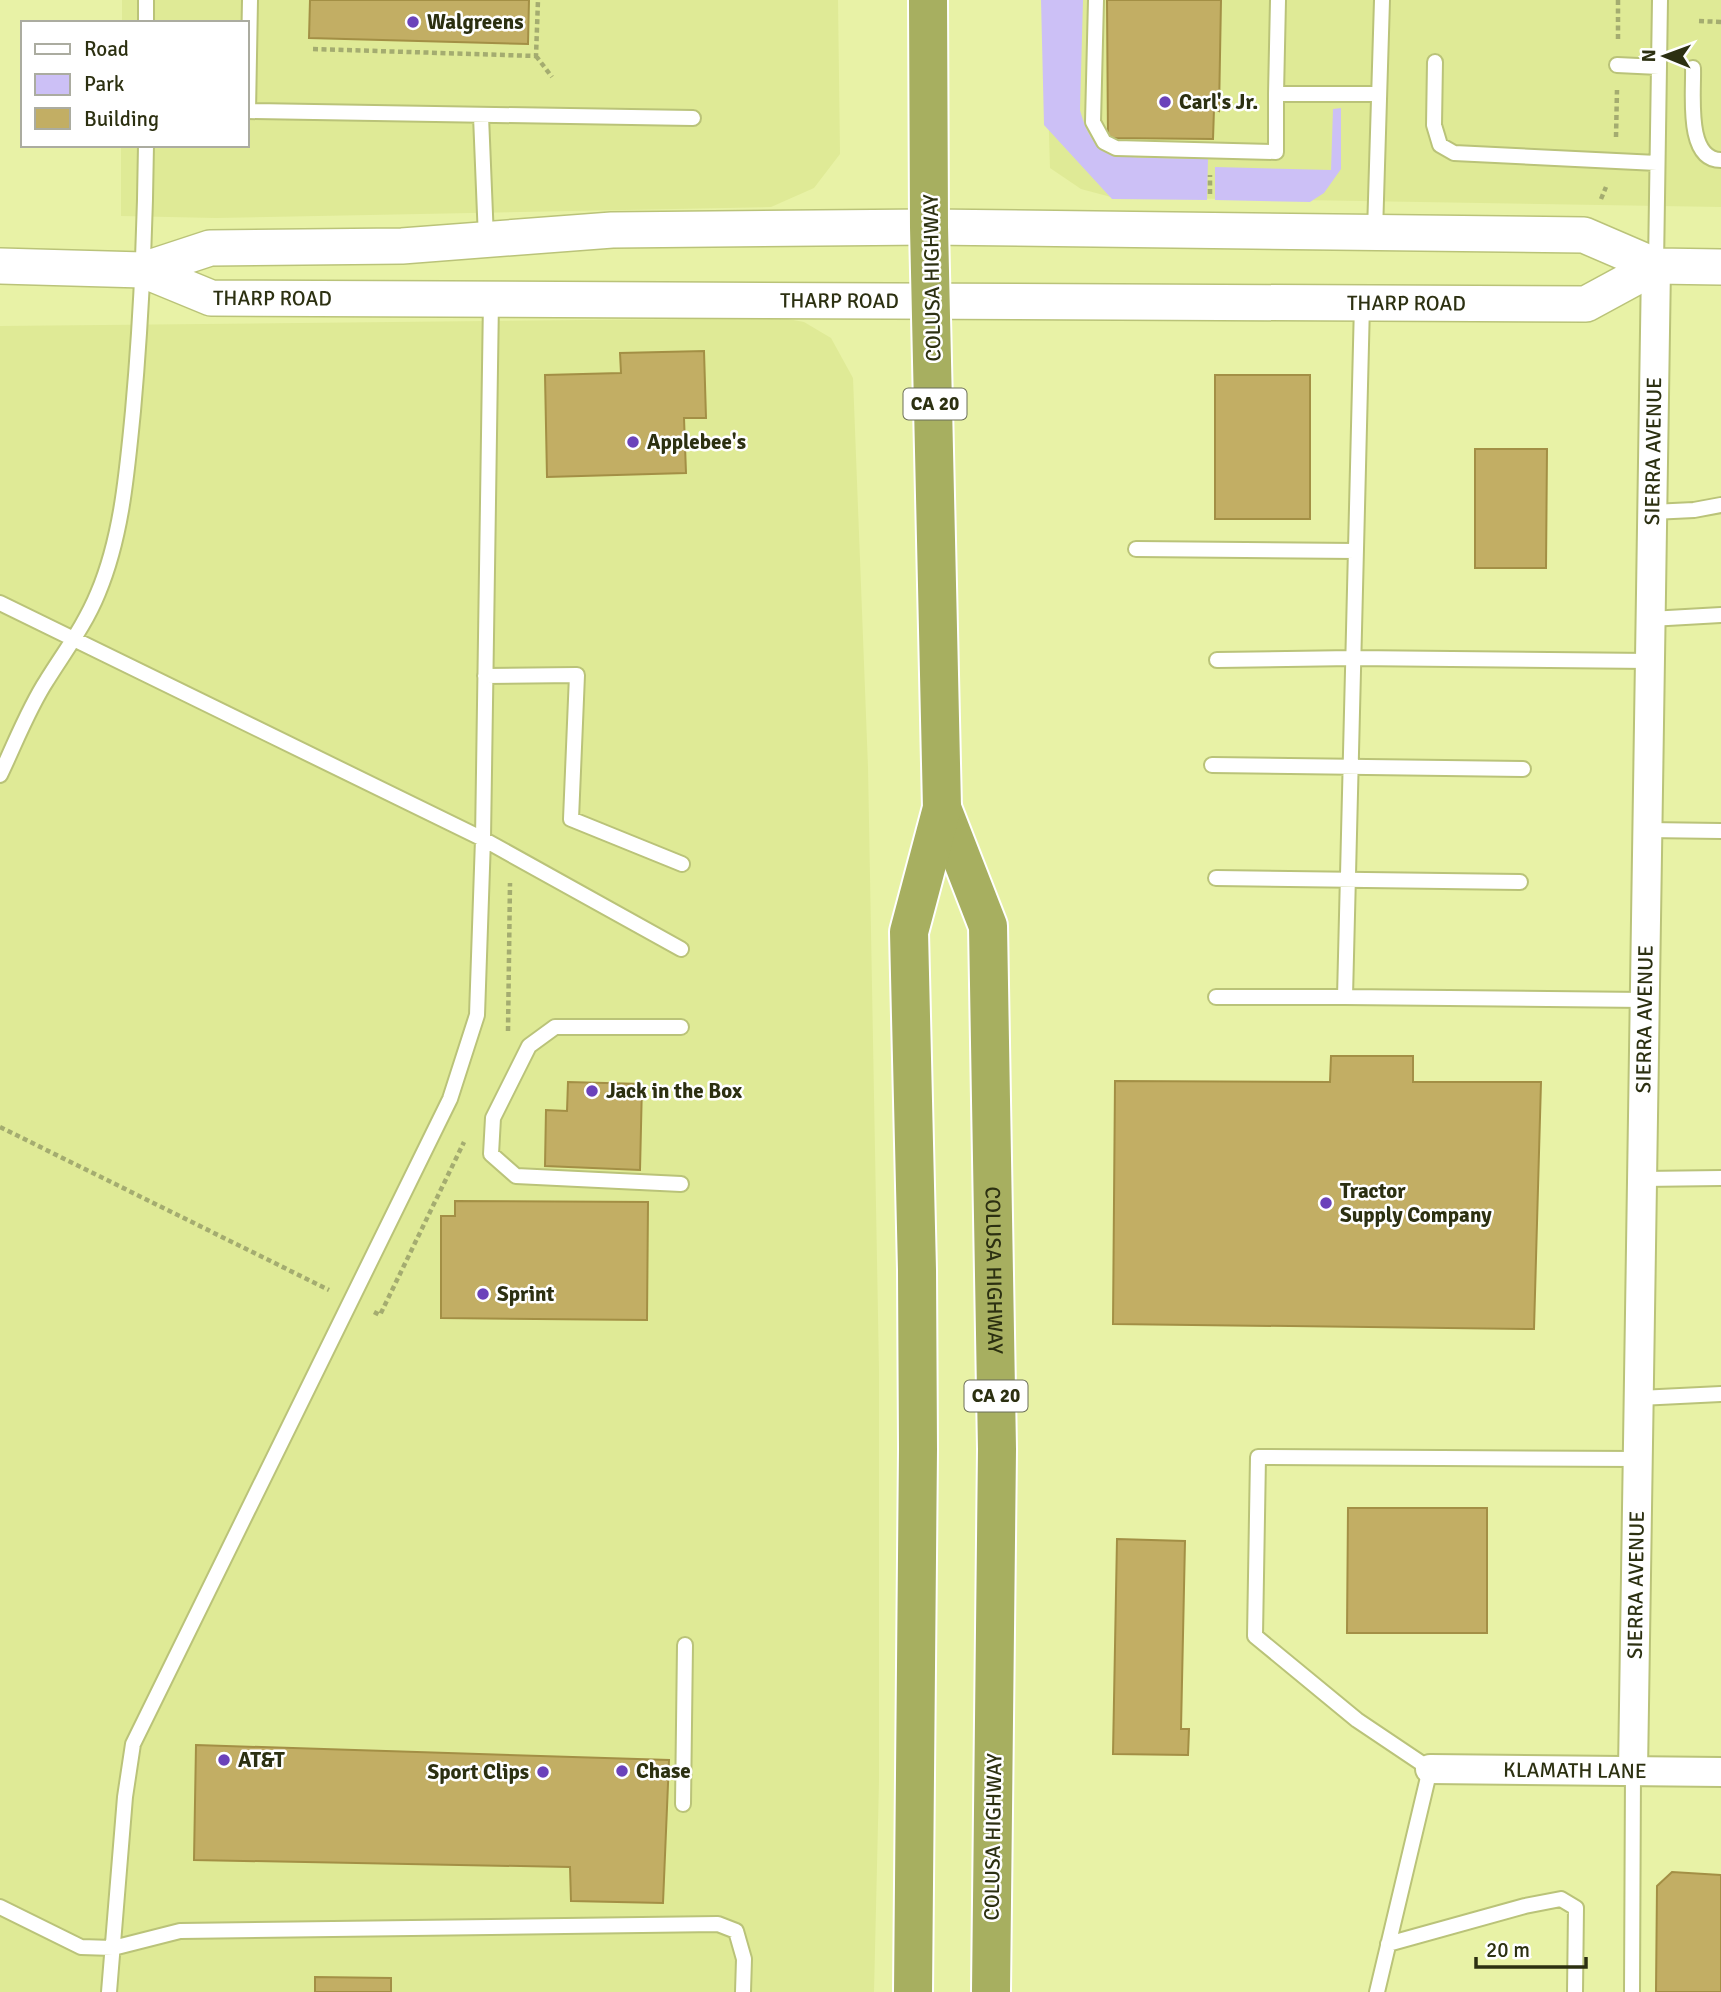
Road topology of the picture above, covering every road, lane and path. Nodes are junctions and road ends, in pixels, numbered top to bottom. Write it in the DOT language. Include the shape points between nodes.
graph roads {
  1 [pos="146,0"];
  2 [pos="250,0"];
  3 [pos="538,0"];
  4 [pos="928,0"];
  5 [pos="1096,0"];
  6 [pos="1278,0"];
  7 [pos="1381,0"];
  8 [pos="1619,0"];
  9 [pos="1660,0"];
  10 [pos="146,21"];
  11 [pos="1699,21"];
  12 [pos="1721,22"];
  13 [pos="313,49"];
  14 [pos="536,56"];
  15 [pos="1435,62"];
  16 [pos="1617,65"];
  17 [pos="1659,67"];
  18 [pos="1693,68"];
  19 [pos="248,74"];
  20 [pos="552,77"];
  21 [pos="1276,94"];
  22 [pos="1378,94"];
  23 [pos="248,111"];
  24 [pos="481,116"];
  25 [pos="693,118"];
  26 [pos="146,147"];
  27 [pos="1611,160"];
  28 [pos="1721,160"];
  29 [pos="1657,163"];
  30 [pos="1601,199"];
  31 [pos="929,227"];
  32 [pos="1375,232"];
  33 [pos="486,240"];
  34 [pos="0,266"];
  35 [pos="1656,266"];
  36 [pos="1721,268"];
  37 [pos="143,270"];
  38 [pos="491,299"];
  39 [pos="932,303"];
  40 [pos="1363,304"];
  41 [pos="1721,505"];
  42 [pos="1652,512"];
  43 [pos="1136,549"];
  44 [pos="1356,551"];
  45 [pos="0,603"];
  46 [pos="1721,615"];
  47 [pos="1650,619"];
  48 [pos="75,639"];
  49 [pos="1353,658"];
  50 [pos="1217,660"];
  51 [pos="1650,661"];
  52 [pos="485,676"];
  53 [pos="1212,765"];
  54 [pos="1351,765"];
  55 [pos="1523,769"];
  56 [pos="0,775"];
  57 [pos="942,808"];
  58 [pos="1647,830"];
  59 [pos="1721,831"];
  60 [pos="483,839"];
  61 [pos="682,864"];
  62 [pos="1216,878"];
  63 [pos="1348,880"];
  64 [pos="1520,882"];
  65 [pos="681,949"];
  66 [pos="1345,997"];
  67 [pos="1216,998"];
  68 [pos="1645,1000"];
  69 [pos="681,1027"];
  70 [pos="0,1127"];
  71 [pos="1721,1178"];
  72 [pos="1642,1179"];
  73 [pos="681,1184"];
  74 [pos="351,1300"];
  75 [pos="380,1315"];
  76 [pos="1721,1394"];
  77 [pos="1639,1398"];
  78 [pos="1638,1458"];
  79 [pos="685,1645"];
  80 [pos="1430,1769"];
  81 [pos="1633,1771"];
  82 [pos="1721,1772"];
  83 [pos="683,1804"];
  84 [pos="0,1907"];
  85 [pos="1388,1944"];
  86 [pos="113,1948"];
  87 [pos="110,1992"];
  88 [pos="743,1992"];
  89 [pos="913,1992"];
  90 [pos="991,1992"];
  91 [pos="1377,1992"];
  92 [pos="1575,1992"];
  93 [pos="1632,1992"];
  1 -- 10 [label="lane"];
  2 -- 19 [label="lane"];
  3 -- 14 [label="path"];
  4 -- 31 [label="highway, COLUSA HIGHWAY / CA 20"];
  5 -- 21 [label="lane" via="1094,122 1104,142 1116,148 1276,152"];
  6 -- 21 [label="lane"];
  7 -- 22 [label="lane"];
  8 -- 16 [label="path"];
  9 -- 17 [label="lane"];
  11 -- 12 [label="path"];
  13 -- 14 [label="path"];
  14 -- 20 [label="path"];
  15 -- 27 [label="lane" via="1434,125 1440,145 1454,153"];
  16 -- 17 [label="lane"];
  16 -- 27 [label="path" via="1616,138"];
  17 -- 29 [label="lane"];
  18 -- 28 [label="lane" via="1694,136 1702,150"];
  21 -- 22 [label="lane"];
  22 -- 32 [label="lane"];
  23 -- 24 [label="lane"];
  24 -- 25 [label="lane"];
  24 -- 33 [label="lane"];
  26 -- 37 [label="lane"];
  27 -- 29 [label="lane"];
  27 -- 30 [label="path"];
  29 -- 35 [label="lane"];
  31 -- 32 [label="street, THARP ROAD"];
  31 -- 33 [label="street, THARP ROAD" via="612,230"];
  31 -- 39 [label="highway, COLUSA HIGHWAY / CA 20"];
  32 -- 35 [label="street, THARP ROAD" via="1584,235"];
  33 -- 37 [label="street, THARP ROAD" via="402,246 210,248"];
  34 -- 37 [label="street, THARP ROAD"];
  35 -- 36 [label="street, THARP ROAD"];
  35 -- 40 [label="street, THARP ROAD" via="1586,304"];
  35 -- 42 [label="street, SIERRA AVENUE"];
  37 -- 38 [label="street, THARP ROAD" via="211,298"];
  37 -- 48 [label="lane" via="140,339 117,533 99,592"];
  38 -- 39 [label="street, THARP ROAD"];
  38 -- 52 [label="lane"];
  39 -- 40 [label="street, THARP ROAD"];
  39 -- 57 [label="highway, COLUSA HIGHWAY / CA 20"];
  40 -- 44 [label="lane"];
  41 -- 42 [label="lane"];
  42 -- 47 [label="street, SIERRA AVENUE"];
  43 -- 44 [label="lane"];
  44 -- 49 [label="lane"];
  45 -- 48 [label="lane"];
  46 -- 47 [label="lane"];
  47 -- 51 [label="street, SIERRA AVENUE"];
  48 -- 56 [label="lane" via="46,681"];
  48 -- 60 [label="lane"];
  49 -- 50 [label="lane"];
  49 -- 51 [label="lane"];
  49 -- 54 [label="lane"];
  51 -- 58 [label="street, SIERRA AVENUE"];
  52 -- 60 [label="lane"];
  52 -- 61 [label="lane" via="577,675 571,819"];
  53 -- 54 [label="lane"];
  54 -- 55 [label="lane"];
  54 -- 63 [label="lane"];
  57 -- 89 [label="highway, COLUSA HIGHWAY / CA 20" via="909,932 918,1449"];
  57 -- 90 [label="highway, COLUSA HIGHWAY / CA 20" via="988,926 997,1449"];
  58 -- 59 [label="lane"];
  58 -- 68 [label="street, SIERRA AVENUE"];
  60 -- 65 [label="lane"];
  60 -- 74 [label="lane" via="477,1015 466,1054 450,1099"];
  62 -- 63 [label="lane"];
  63 -- 64 [label="lane"];
  63 -- 66 [label="lane"];
  66 -- 67 [label="lane"];
  66 -- 68 [label="lane"];
  68 -- 72 [label="street, SIERRA AVENUE"];
  69 -- 73 [label="lane" via="555,1027 529,1046 493,1118 491,1154 516,1176"];
  70 -- 74 [label="path"];
  71 -- 72 [label="lane"];
  72 -- 77 [label="street, SIERRA AVENUE"];
  74 -- 75 [label="path"];
  74 -- 86 [label="lane" via="133,1744"];
  76 -- 77 [label="lane"];
  77 -- 78 [label="street, SIERRA AVENUE"];
  78 -- 80 [label="lane" via="1258,1457 1255,1636 1357,1720"];
  78 -- 81 [label="street, SIERRA AVENUE"];
  79 -- 83 [label="lane"];
  80 -- 81 [label="street, KLAMATH LANE"];
  80 -- 85 [label="lane"];
  81 -- 82 [label="street, KLAMATH LANE"];
  81 -- 93 [label="lane"];
  84 -- 86 [label="lane" via="81,1947"];
  85 -- 91 [label="lane"];
  85 -- 92 [label="lane" via="1561,1899 1576,1908"];
  86 -- 87 [label="lane"];
  86 -- 88 [label="lane" via="180,1931 718,1924 736,1931 744,1959"];
}
